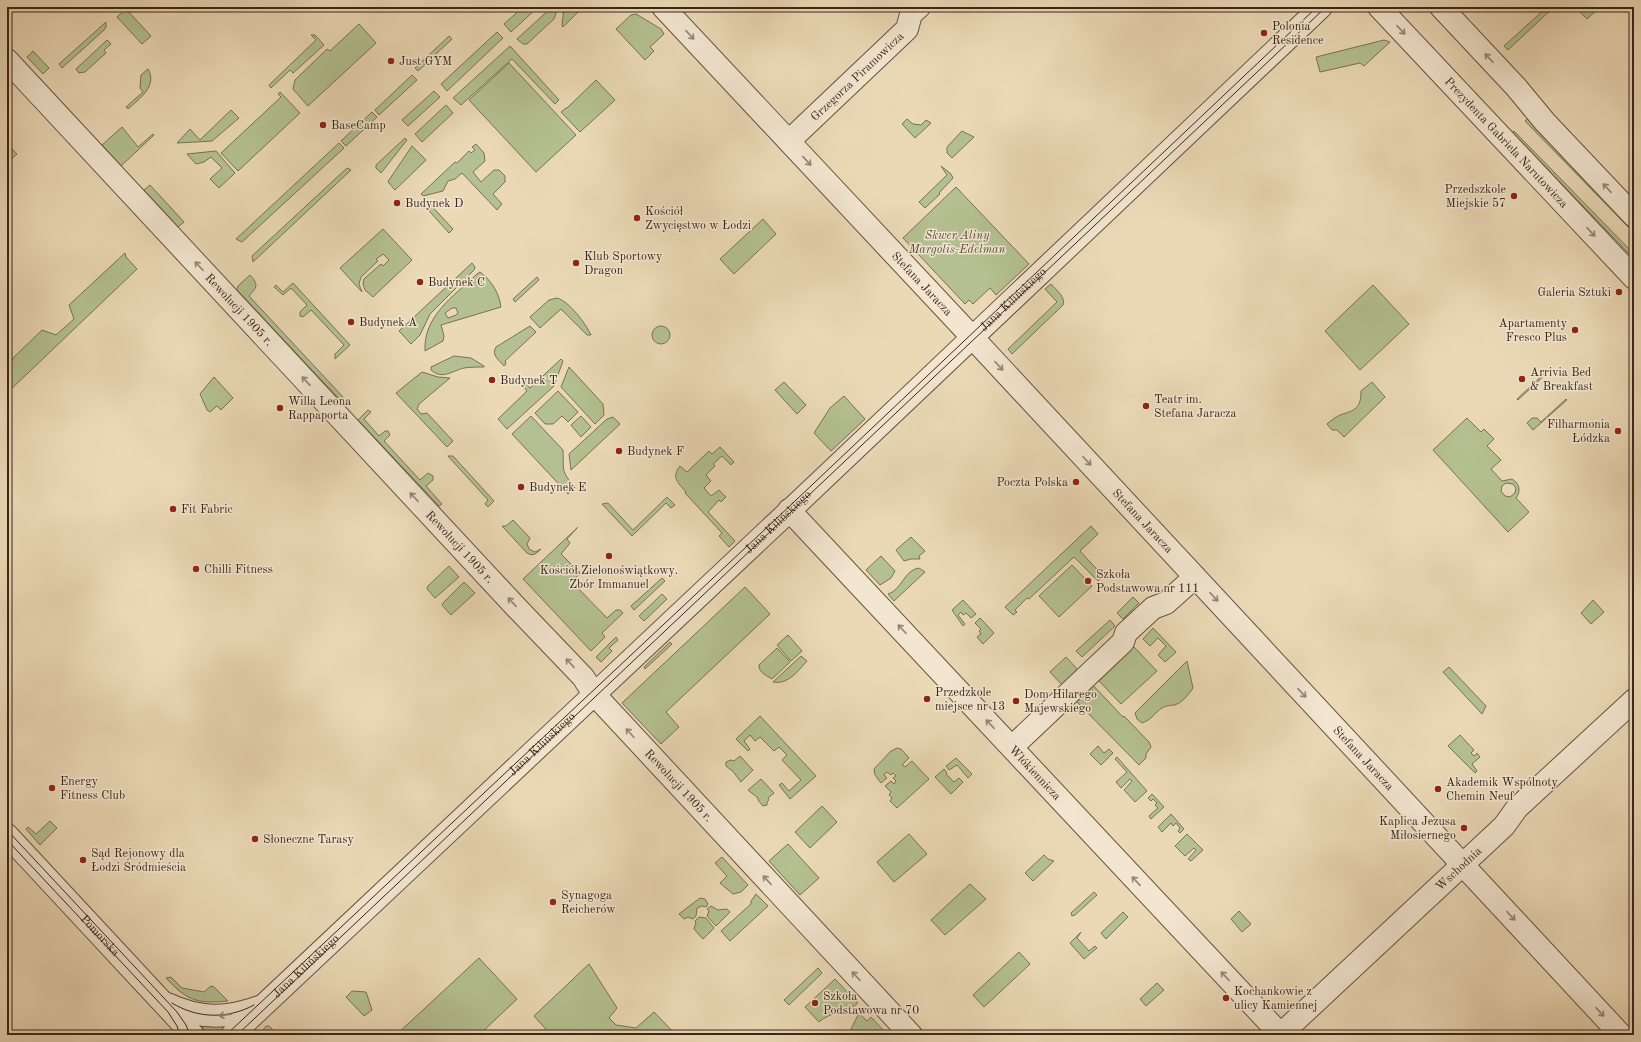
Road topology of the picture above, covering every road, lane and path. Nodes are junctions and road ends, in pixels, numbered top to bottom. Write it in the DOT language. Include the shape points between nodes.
graph roads {
  1 [pos="663,7"];
  2 [pos="919,7"];
  3 [pos="1321,7"];
  4 [pos="1379,7"];
  5 [pos="1441,7"];
  6 [pos="7,60"];
  7 [pos="789,141"];
  8 [pos="1634,216"];
  9 [pos="1634,278"];
  10 [pos="972,337"];
  11 [pos="789,510"];
  12 [pos="1195,577"];
  13 [pos="594,694"];
  14 [pos="1634,700"];
  15 [pos="1012,747"];
  16 [pos="7,835"];
  17 [pos="1463,865"];
  18 [pos="162,1002"];
  19 [pos="263,1005"];
  20 [pos="193,1035"];
  21 [pos="232,1035"];
  22 [pos="911,1035"];
  23 [pos="1280,1035"];
  24 [pos="1621,1035"];
  1 -- 7 [label="street, Stefana Jaracza, one-way"];
  2 -- 7 [label="street, Grzegorza Piramowicza" via="911,14 907,29"];
  3 -- 10 [label="street, Jana Kilińskiego"];
  4 -- 9 [label="street, Prezydenta Gabriela Narutowicza, one-way"];
  8 -- 5 [label="street, one-way"];
  13 -- 6 [label="street, Rewolucji 1905 r., one-way" via="583,677"];
  7 -- 10 [label="street, Stefana Jaracza, one-way"];
  10 -- 11 [label="street, Jana Kilińskiego"];
  10 -- 12 [label="street, Stefana Jaracza, one-way"];
  11 -- 13 [label="street, Jana Kilińskiego"];
  15 -- 11 [label="street, Włókiennicza, one-way"];
  12 -- 15 [label="street" via="1166,603 1153,608 1126,633 1123,642"];
  12 -- 17 [label="street, Stefana Jaracza, one-way"];
  13 -- 19 [label="street, Jana Kilińskiego"];
  22 -- 13 [label="street, Rewolucji 1905 r., one-way"];
  14 -- 17 [label="street, Wschodnia" via="1517,808 1504,826"];
  23 -- 15 [label="street, Włókiennicza, one-way"];
  16 -- 18 [label="street, Pomorska"];
  17 -- 23 [label="street, Wschodnia"];
  17 -- 24 [label="street, Stefana Jaracza, one-way"];
  19 -- 18 [label="street, one-way" via="229,1015 205,1016"];
  18 -- 20 [label="street, Pomorska"];
  19 -- 21 [label="street, Jana Kilińskiego"];
}
